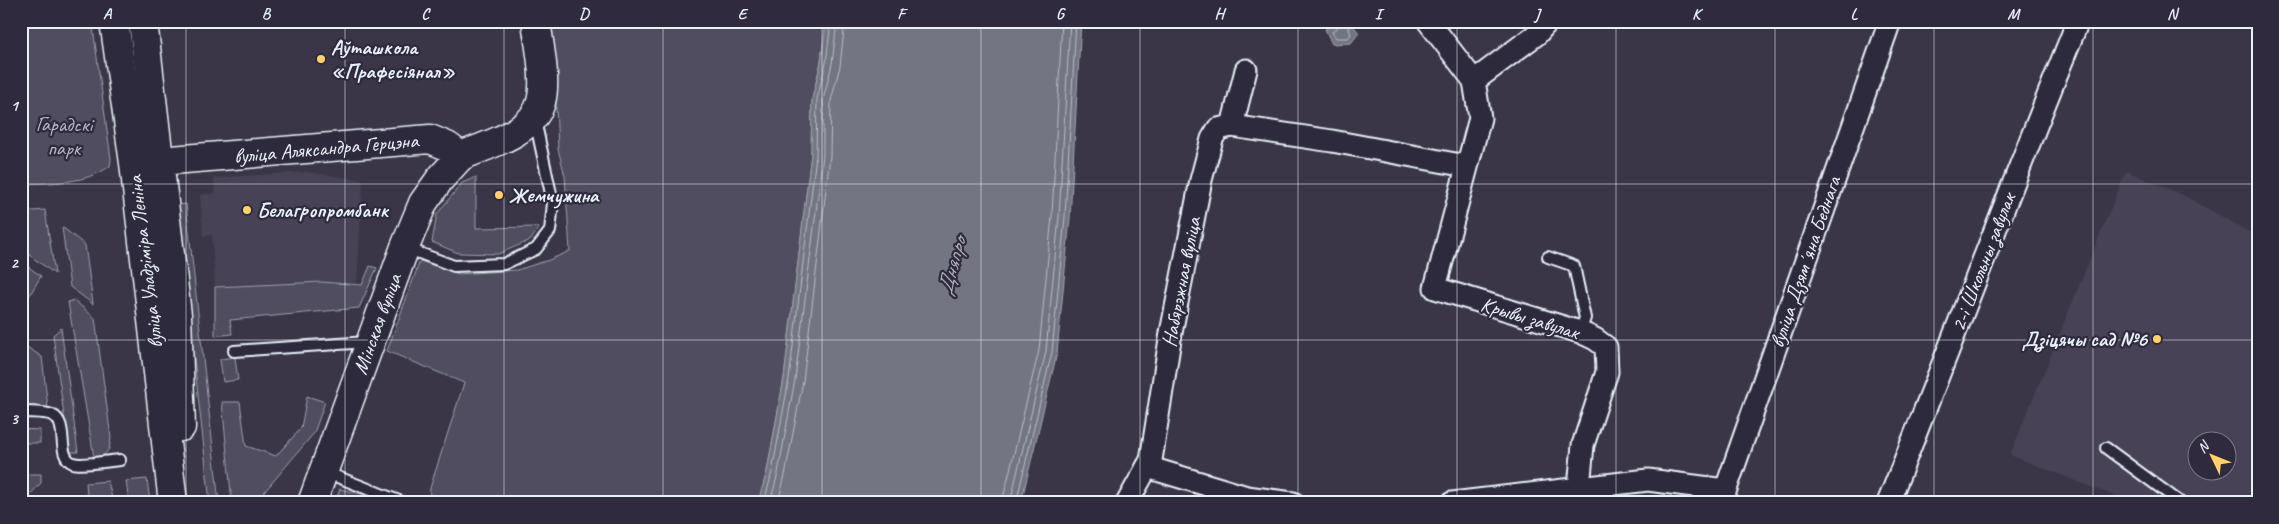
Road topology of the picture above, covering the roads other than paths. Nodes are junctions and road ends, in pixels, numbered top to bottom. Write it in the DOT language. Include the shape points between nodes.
graph roads {
  1 [pos="114,21"];
  2 [pos="143,21"];
  3 [pos="536,21"];
  4 [pos="1428,21"];
  5 [pos="1548,21"];
  6 [pos="1890,21"];
  7 [pos="2078,21"];
  8 [pos="1246,70"];
  9 [pos="1474,81"];
  10 [pos="534,117"];
  11 [pos="1232,126"];
  12 [pos="461,156"];
  13 [pos="146,162"];
  14 [pos="1466,166"];
  15 [pos="405,247"];
  16 [pos="1548,257"];
  17 [pos="1580,332"];
  18 [pos="371,342"];
  19 [pos="234,352"];
  20 [pos="21,412"];
  21 [pos="2106,448"];
  22 [pos="120,460"];
  23 [pos="1147,467"];
  24 [pos="324,472"];
  25 [pos="1579,487"];
  26 [pos="1723,496"];
  27 [pos="174,503"];
  28 [pos="191,503"];
  29 [pos="312,503"];
  30 [pos="404,503"];
  31 [pos="1127,503"];
  32 [pos="1293,503"];
  33 [pos="1452,503"];
  34 [pos="1888,503"];
  35 [pos="2180,503"];
  1 -- 13 [label="main road, вуліца Уладзіміра Леніна"];
  2 -- 13 [label="main road, вуліца Уладзіміра Леніна"];
  3 -- 10 [label="main road" via="543,88 541,103"];
  4 -- 9 [label="street"];
  5 -- 9 [label="street" via="1537,34"];
  6 -- 26 [label="street, вуліца Дзямʼяна Беднага"];
  7 -- 34 [label="street, 2-і Школьны завулак"];
  8 -- 11 [label="street"];
  9 -- 14 [label="street, Крывы завулак" via="1480,118"];
  10 -- 12 [label="main road" via="518,130"];
  10 -- 15 [label="lane" via="553,203 550,231 536,249 504,264 454,266"];
  11 -- 14 [label="street"];
  11 -- 23 [label="street, Набярэжная вуліца" via="1218,129 1212,139 1200,180 1151,460"];
  12 -- 13 [label="main road, вуліца Аляксандра Герцэна" via="430,139"];
  12 -- 15 [label="main road, Мінская вуліца" via="423,203"];
  13 -- 27 [label="main road, вуліца Уладзіміра Леніна"];
  13 -- 28 [label="main road, вуліца Уладзіміра Леніна" via="177,315 180,426"];
  14 -- 17 [label="street, Крывы завулак" via="1435,288"];
  15 -- 18 [label="main road, Мінская вуліца"];
  16 -- 17 [label="lane" via="1574,266 1585,318"];
  17 -- 25 [label="street, Крывы завулак" via="1606,347 1607,372 1583,445"];
  18 -- 19 [label="lane"];
  18 -- 24 [label="main road, Мінская вуліца"];
  20 -- 22 [label="lane" via="53,415 60,423 68,460 75,464"];
  21 -- 35 [label="lane"];
  23 -- 31 [label="street, Набярэжная вуліца"];
  23 -- 32 [label="street" via="1247,497"];
  24 -- 29 [label="main road, Мінская вуліца"];
  24 -- 30 [label="lane"];
  25 -- 26 [label="street" via="1648,480"];
  25 -- 33 [label="street"];
}
